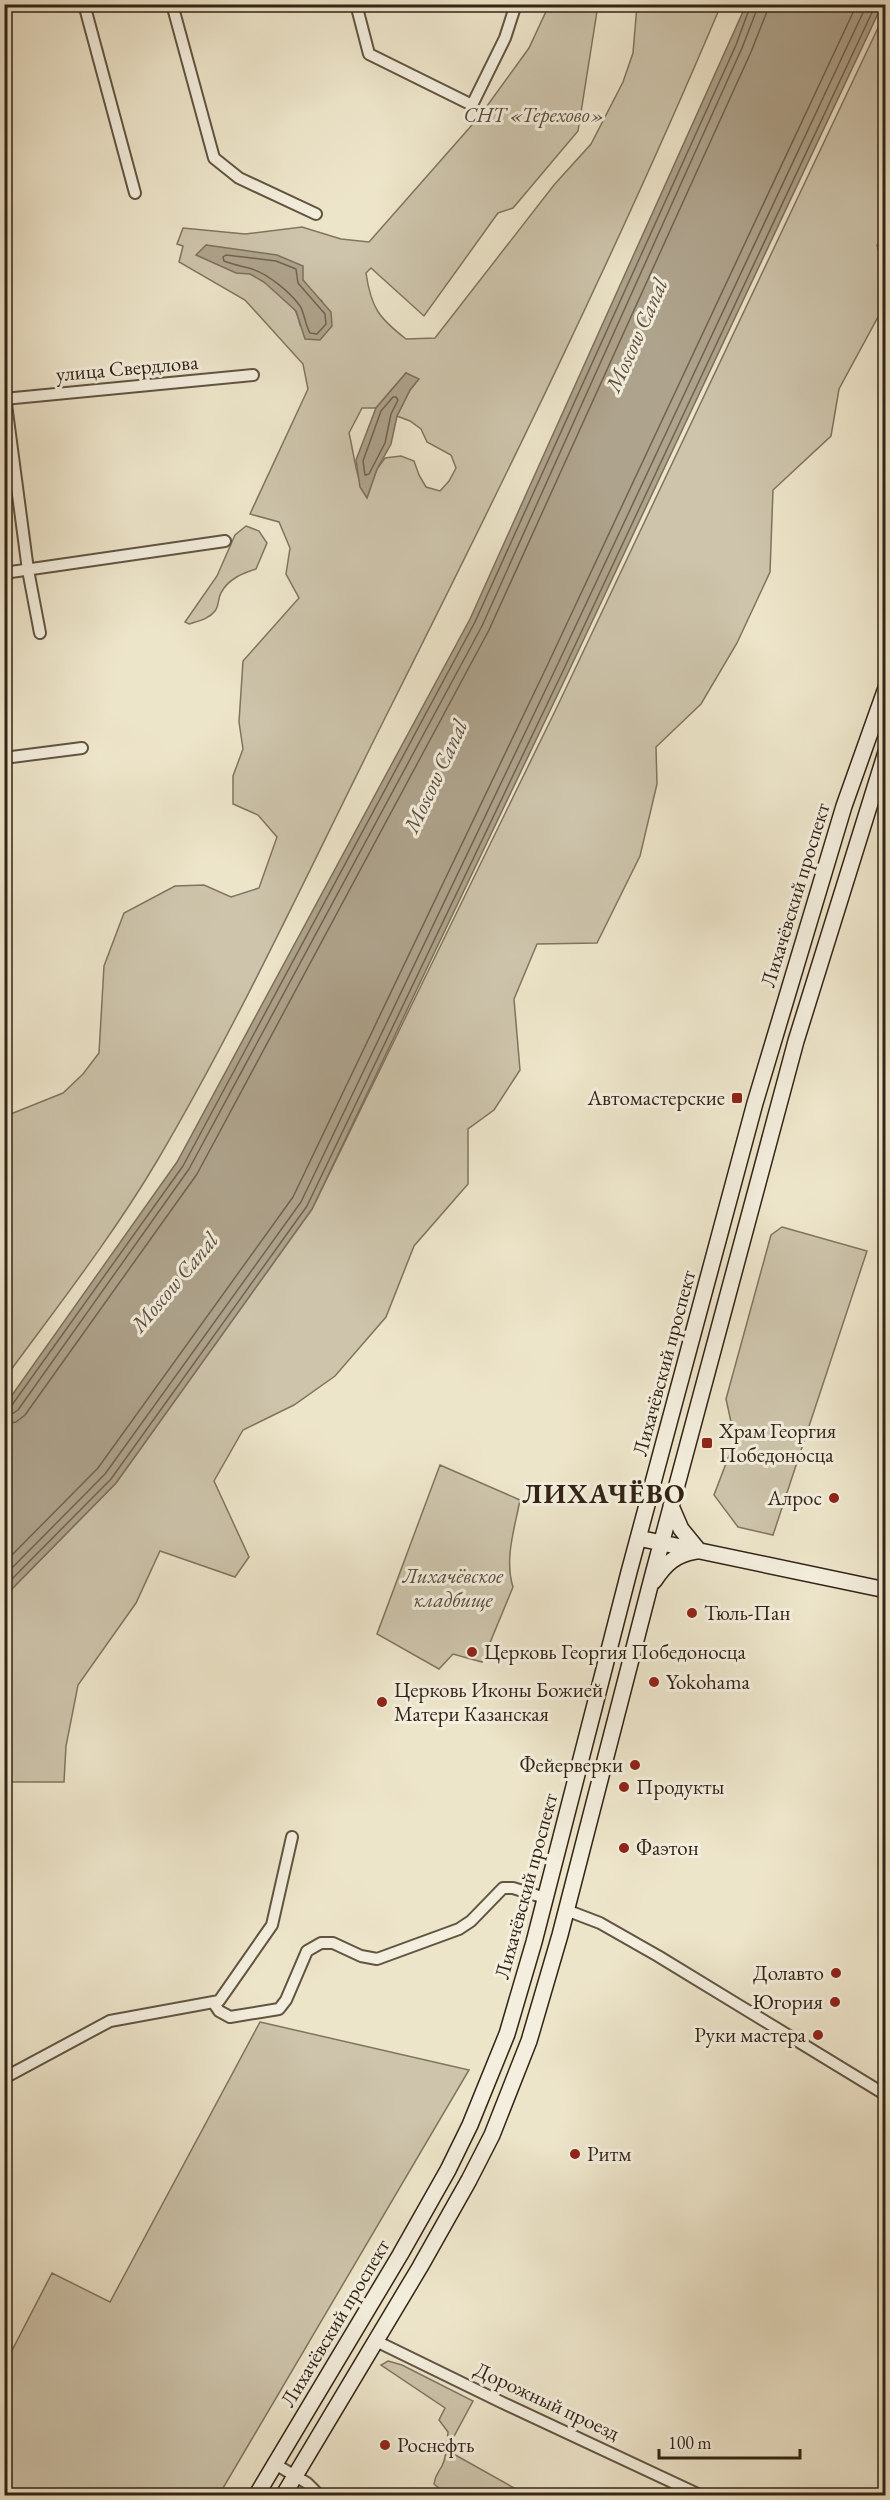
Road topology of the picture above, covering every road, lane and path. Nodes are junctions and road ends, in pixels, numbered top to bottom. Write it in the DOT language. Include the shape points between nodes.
graph roads {
  1 [pos="84,4"];
  2 [pos="172,4"];
  3 [pos="356,4"];
  4 [pos="516,4"];
  5 [pos="135,193"];
  6 [pos="315,214"];
  7 [pos="253,375"];
  8 [pos="5,395"];
  9 [pos="225,541"];
  10 [pos="28,570"];
  11 [pos="4,573"];
  12 [pos="40,633"];
  13 [pos="885,688"];
  14 [pos="82,748"];
  15 [pos="885,753"];
  16 [pos="4,758"];
  17 [pos="671,1506"];
  18 [pos="639,1538"];
  19 [pos="661,1543"];
  20 [pos="699,1551"];
  21 [pos="649,1588"];
  22 [pos="885,1590"];
  23 [pos="292,1837"];
  24 [pos="545,1898"];
  25 [pos="566,1910"];
  26 [pos="213,2002"];
  27 [pos="4,2078"];
  28 [pos="885,2095"];
  29 [pos="376,2341"];
  30 [pos="275,2464"];
  31 [pos="295,2476"];
  32 [pos="256,2496"];
  33 [pos="283,2496"];
  34 [pos="320,2496"];
  35 [pos="702,2496"];
  1 -- 5 [label="street"];
  2 -- 6 [label="street" via="214,158 239,178"];
  3 -- 4 [label="street" via="369,54 472,105 505,38"];
  7 -- 8 [label="street, улица Свердлова"];
  8 -- 10 [label="street"];
  9 -- 10 [label="street"];
  10 -- 11 [label="street"];
  10 -- 12 [label="street"];
  13 -- 18 [label="main road, Лихачёвский проспект" via="844,806 774,1035"];
  14 -- 16 [label="street"];
  15 -- 17 [label="main road, Лихачёвский проспект" via="796,1041"];
  17 -- 19 [label="main road, Лихачёвский проспект"];
  17 -- 20 [label="main road" via="681,1529"];
  18 -- 19 [label="main road"];
  18 -- 24 [label="main road, Лихачёвский проспект"];
  19 -- 20 [label="main road"];
  19 -- 21 [label="main road, Лихачёвский проспект"];
  20 -- 21 [label="main road" via="671,1560"];
  20 -- 22 [label="main road"];
  21 -- 25 [label="main road, Лихачёвский проспект"];
  23 -- 26 [label="street" via="272,1925 219,2001"];
  24 -- 26 [label="street" via="503,1888 459,1929 376,1959 333,1943 316,1945 307,1952 286,2000 276,2010 230,2016 219,2011"];
  24 -- 30 [label="main road, Лихачёвский проспект" via="507,2034 471,2126 400,2255"];
  25 -- 28 [label="street" via="600,1923 658,1956"];
  25 -- 29 [label="main road, Лихачёвский проспект" via="529,2041 492,2135"];
  26 -- 27 [label="street" via="110,2021"];
  29 -- 31 [label="main road, Лихачёвский проспект"];
  29 -- 35 [label="street, Дорожный проезд"];
  30 -- 31 [label="street"];
  30 -- 32 [label="main road, Лихачёвский проспект"];
  31 -- 33 [label="main road, Лихачёвский проспект"];
  31 -- 34 [label="street"];
}
